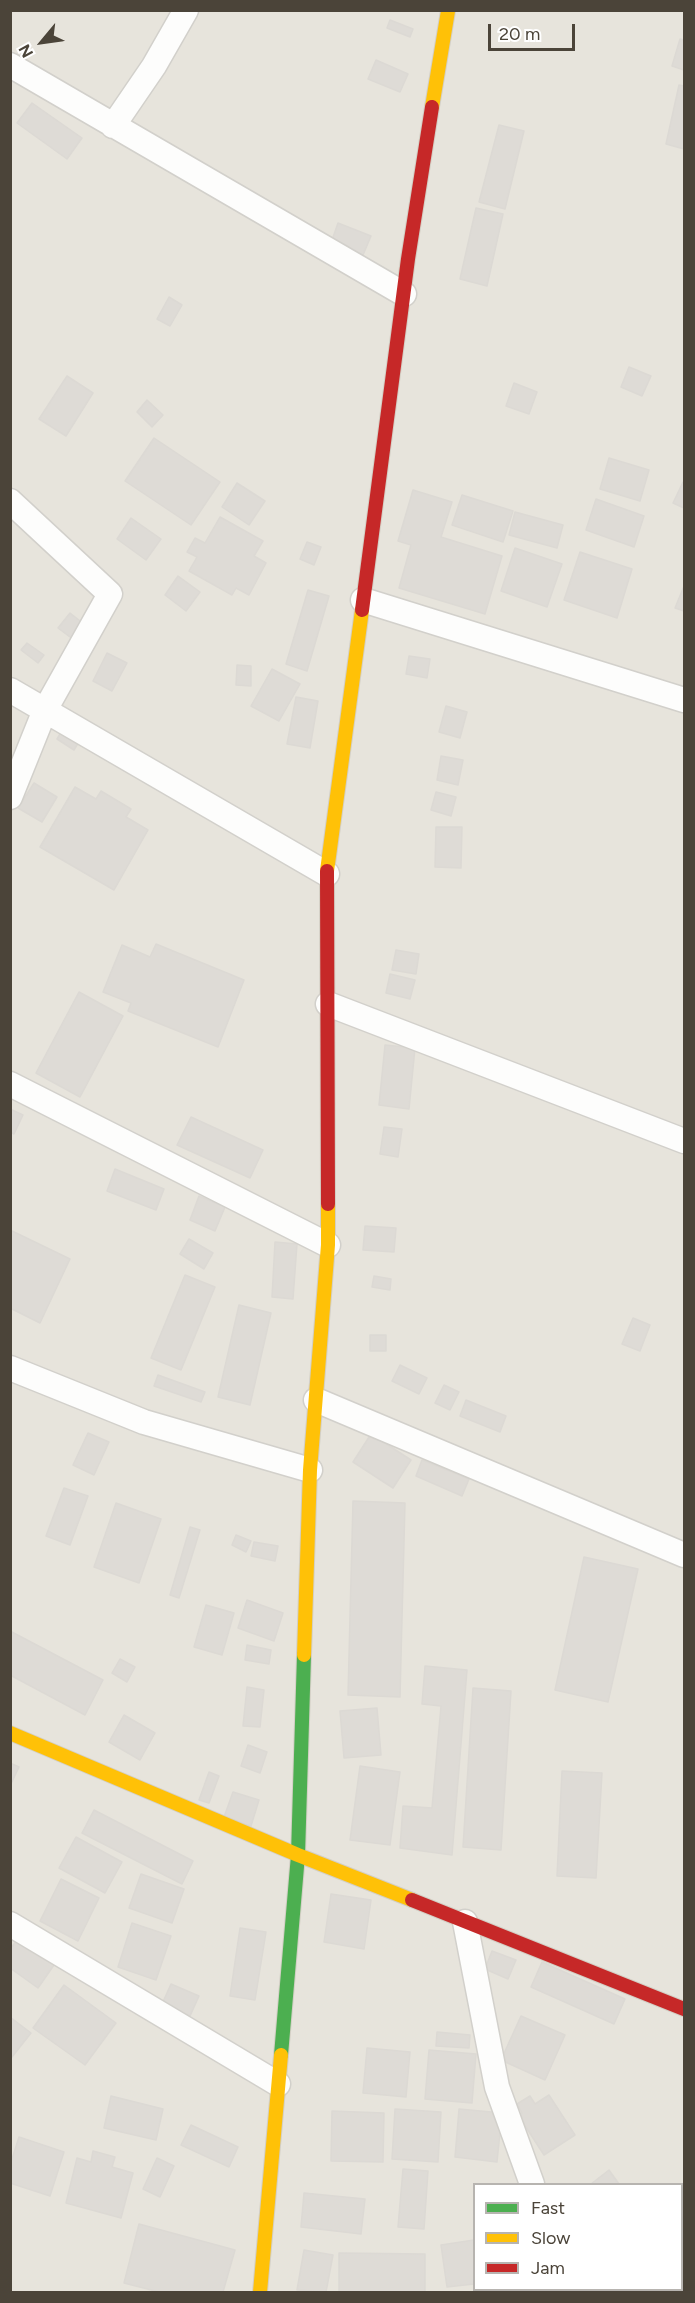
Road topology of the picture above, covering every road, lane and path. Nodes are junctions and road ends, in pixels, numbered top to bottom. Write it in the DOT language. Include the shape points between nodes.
graph roads {
  1 [pos="186,10"];
  2 [pos="448,10"];
  3 [pos="10,65"];
  4 [pos="113,126"];
  5 [pos="404,294"];
  6 [pos="10,501"];
  7 [pos="363,600"];
  8 [pos="10,690"];
  9 [pos="684,700"];
  10 [pos="45,710"];
  11 [pos="10,797"];
  12 [pos="327,874"];
  13 [pos="328,1004"];
  14 [pos="10,1084"];
  15 [pos="684,1142"];
  16 [pos="328,1245"];
  17 [pos="10,1368"];
  18 [pos="316,1400"];
  19 [pos="310,1470"];
  20 [pos="684,1555"];
  21 [pos="10,1733"];
  22 [pos="298,1855"];
  23 [pos="465,1922"];
  24 [pos="10,1924"];
  25 [pos="684,2009"];
  26 [pos="278,2084"];
  27 [pos="532,2183"];
  28 [pos="260,2292"];
  1 -- 4 [label="street"];
  2 -- 5 [label="street"];
  3 -- 4 [label="street"];
  4 -- 5 [label="street"];
  5 -- 7 [label="street"];
  6 -- 10 [label="street" via="110,594"];
  7 -- 9 [label="street"];
  7 -- 12 [label="street"];
  8 -- 10 [label="street"];
  10 -- 11 [label="street"];
  10 -- 12 [label="street"];
  12 -- 13 [label="street"];
  13 -- 15 [label="street"];
  13 -- 16 [label="street"];
  14 -- 16 [label="street"];
  16 -- 18 [label="street"];
  17 -- 19 [label="street" via="144,1422"];
  18 -- 19 [label="street"];
  18 -- 20 [label="street"];
  19 -- 22 [label="street"];
  21 -- 22 [label="street"];
  22 -- 23 [label="street"];
  22 -- 26 [label="street"];
  23 -- 25 [label="street"];
  23 -- 27 [label="street" via="497,2087"];
  24 -- 26 [label="street"];
  26 -- 28 [label="street"];
}
